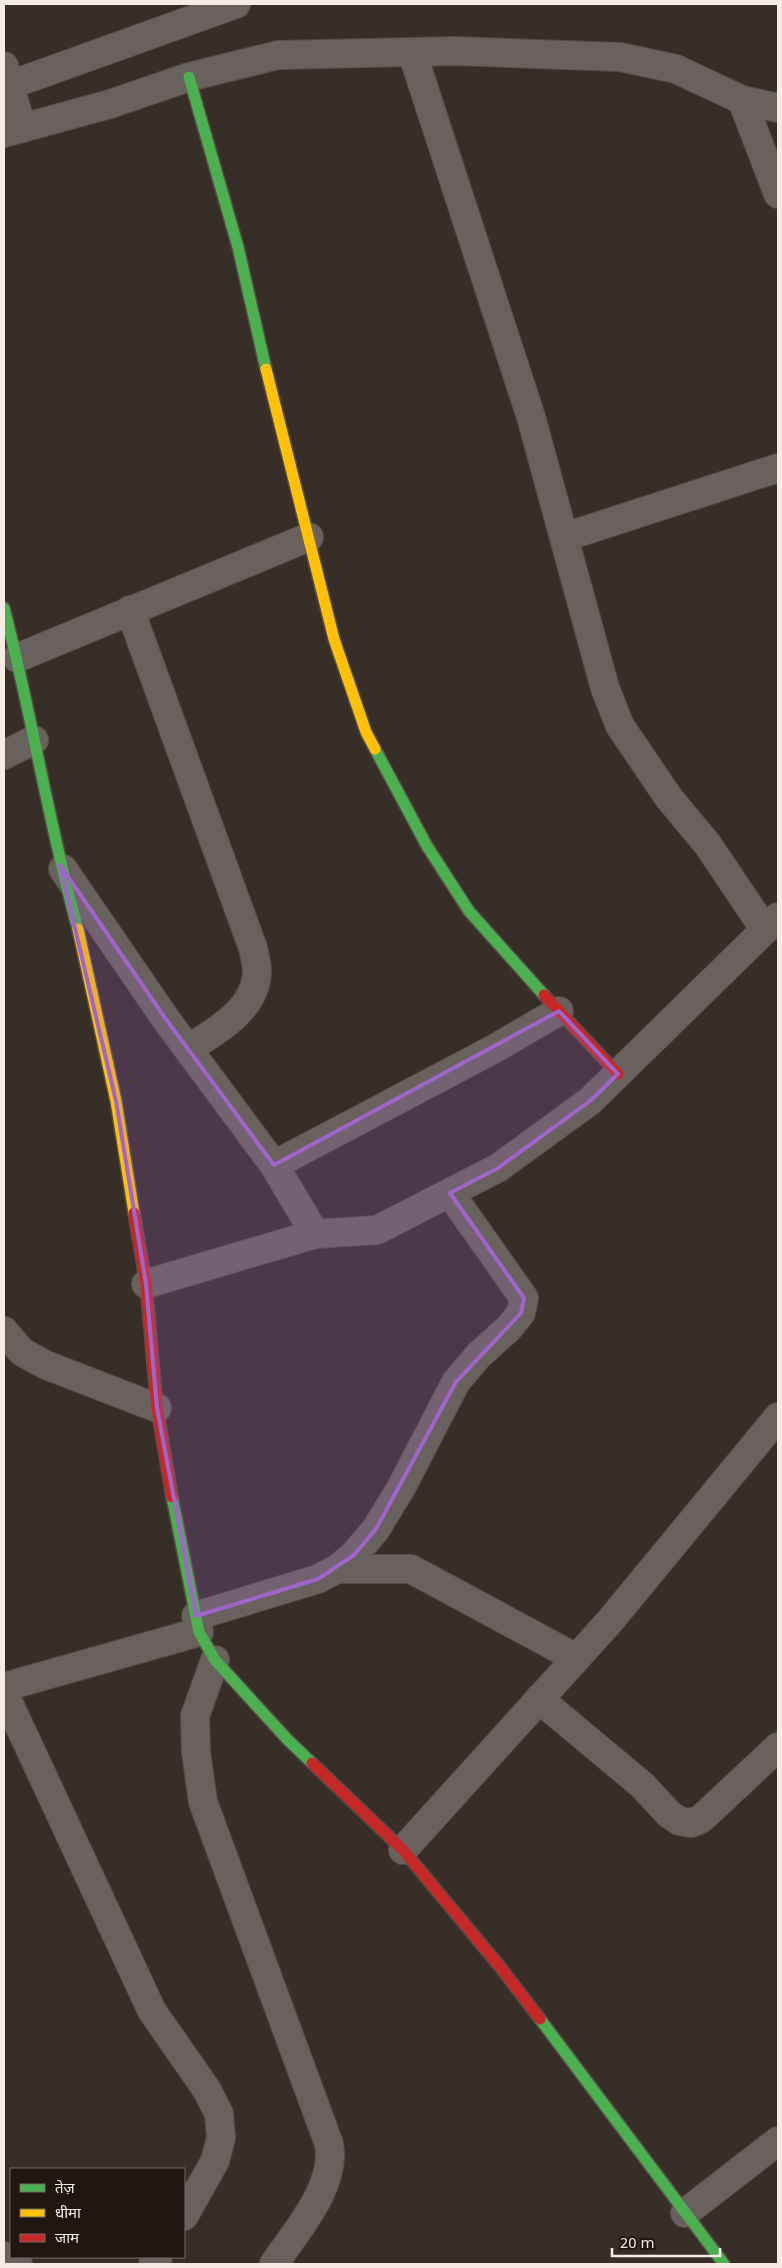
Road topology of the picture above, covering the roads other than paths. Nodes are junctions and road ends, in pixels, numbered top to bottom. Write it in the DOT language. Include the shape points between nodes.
graph roads {
  1 [pos="236,4"];
  2 [pos="412,52"];
  3 [pos="7,76"];
  4 [pos="189,77"];
  5 [pos="742,100"];
  6 [pos="778,108"];
  7 [pos="13,130"];
  8 [pos="778,194"];
  9 [pos="778,468"];
  10 [pos="565,536"];
  11 [pos="309,537"];
  12 [pos="4,608"];
  13 [pos="130,610"];
  14 [pos="17,658"];
  15 [pos="34,740"];
  16 [pos="4,755"];
  17 [pos="60,865"];
  18 [pos="772,923"];
  19 [pos="559,1011"];
  20 [pos="188,1049"];
  21 [pos="618,1074"];
  22 [pos="274,1165"];
  23 [pos="450,1194"];
  24 [pos="315,1234"];
  25 [pos="146,1284"];
  26 [pos="4,1330"];
  27 [pos="157,1408"];
  28 [pos="778,1417"];
  29 [pos="337,1569"];
  30 [pos="197,1624"];
  31 [pos="576,1658"];
  32 [pos="215,1660"];
  33 [pos="4,1687"];
  34 [pos="4,1693"];
  35 [pos="539,1699"];
  36 [pos="778,1748"];
  37 [pos="404,1850"];
  38 [pos="778,2141"];
  39 [pos="685,2213"];
  40 [pos="185,2214"];
  41 [pos="4,2256"];
  42 [pos="18,2264"];
  43 [pos="274,2264"];
  44 [pos="724,2264"];
  1 -- 3 [label="street"];
  2 -- 4 [label="street" via="278,55"];
  2 -- 5 [label="street" via="620,58 676,69"];
  2 -- 10 [label="street" via="516,370"];
  3 -- 7 [label="street"];
  4 -- 7 [label="street" via="110,104"];
  4 -- 11 [label="street" via="238,247"];
  5 -- 6 [label="street"];
  5 -- 8 [label="street"];
  9 -- 10 [label="street"];
  10 -- 18 [label="street" via="605,688 620,726 669,798"];
  11 -- 13 [label="street"];
  11 -- 19 [label="street" via="334,639 366,732 427,846 469,911"];
  12 -- 14 [label="street"];
  13 -- 14 [label="street"];
  13 -- 20 [label="street" via="253,948 257,971 252,991 239,1013"];
  14 -- 15 [label="street"];
  15 -- 16 [label="street"];
  15 -- 17 [label="street"];
  17 -- 20 [label="street"];
  17 -- 25 [label="street" via="84,951 116,1101"];
  18 -- 21 [label="street"];
  19 -- 21 [label="street"];
  19 -- 22 [label="street"];
  20 -- 22 [label="street"];
  21 -- 23 [label="street" via="590,1101 498,1168"];
  22 -- 24 [label="street"];
  23 -- 24 [label="street" via="377,1230"];
  23 -- 29 [label="street" via="524,1298 521,1313 456,1382 376,1529"];
  24 -- 25 [label="street"];
  25 -- 27 [label="street"];
  26 -- 27 [label="street" via="22,1352 46,1365"];
  27 -- 30 [label="street"];
  28 -- 31 [label="street"];
  29 -- 30 [label="street"];
  29 -- 31 [label="street" via="411,1569"];
  30 -- 32 [label="street"];
  30 -- 33 [label="street"];
  31 -- 35 [label="street"];
  32 -- 37 [label="street" via="287,1739"];
  32 -- 43 [label="street" via="195,1716 203,1802 332,2157 329,2174 318,2197"];
  34 -- 40 [label="street" via="152,2011 207,2090 219,2114 221,2138 215,2161"];
  35 -- 36 [label="street" via="642,1785 679,1821 691,1823 701,1819"];
  35 -- 37 [label="street"];
  37 -- 39 [label="street" via="501,1968"];
  38 -- 39 [label="street"];
  39 -- 44 [label="street"];
  41 -- 42 [label="street"];
}
